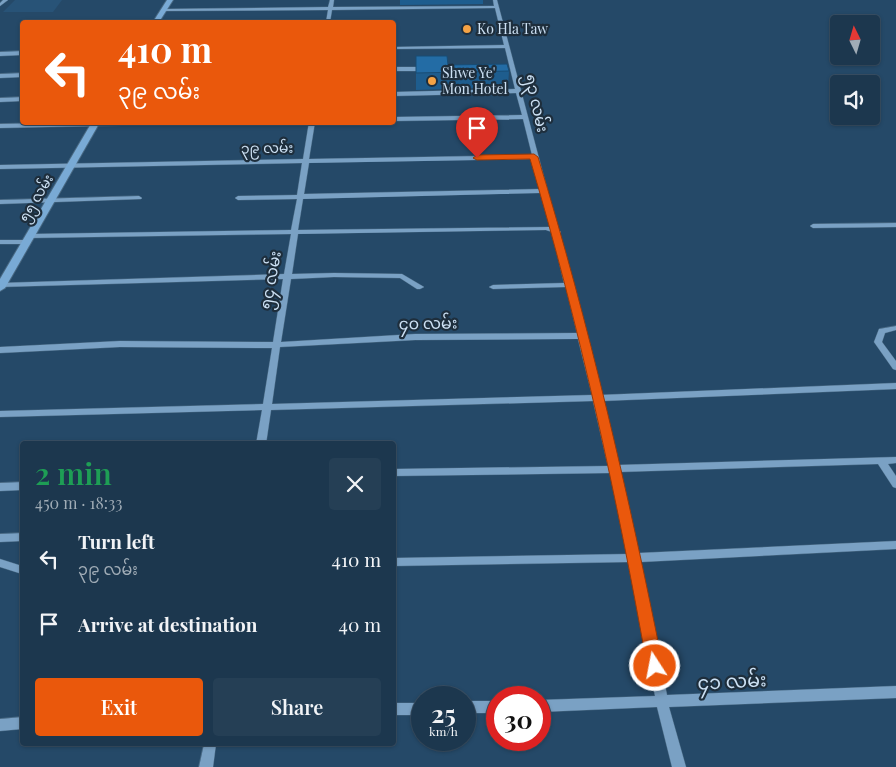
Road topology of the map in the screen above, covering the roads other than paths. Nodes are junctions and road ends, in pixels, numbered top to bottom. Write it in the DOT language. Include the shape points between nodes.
graph roads {
  1 [pos="6,0"];
  2 [pos="170,0"];
  3 [pos="332,0"];
  4 [pos="496,4"];
  5 [pos="0,5"];
  6 [pos="331,7"];
  7 [pos="164,10"];
  8 [pos="157,20"];
  9 [pos="328,20"];
  10 [pos="507,46"];
  11 [pos="396,48"];
  12 [pos="0,54"];
  13 [pos="20,54"];
  14 [pos="503,68"];
  15 [pos="513,68"];
  16 [pos="396,69"];
  17 [pos="433,69"];
  18 [pos="0,76"];
  19 [pos="20,76"];
  20 [pos="518,91"];
  21 [pos="396,94"];
  22 [pos="20,99"];
  23 [pos="0,100"];
  24 [pos="525,117"];
  25 [pos="396,120"];
  26 [pos="48,125"];
  27 [pos="95,125"];
  28 [pos="312,125"];
  29 [pos="0,126"];
  30 [pos="534,157"];
  31 [pos="306,160"];
  32 [pos="71,166"];
  33 [pos="0,167"];
  34 [pos="543,190"];
  35 [pos="301,196"];
  36 [pos="139,198"];
  37 [pos="238,198"];
  38 [pos="52,200"];
  39 [pos="0,202"];
  40 [pos="896,225"];
  41 [pos="812,226"];
  42 [pos="295,232"];
  43 [pos="556,232"];
  44 [pos="28,239"];
  45 [pos="0,242"];
  46 [pos="288,276"];
  47 [pos="569,285"];
  48 [pos="1,286"];
  49 [pos="420,287"];
  50 [pos="493,287"];
  51 [pos="894,328"];
  52 [pos="582,336"];
  53 [pos="275,345"];
  54 [pos="0,350"];
  55 [pos="896,367"];
  56 [pos="896,386"];
  57 [pos="597,398"];
  58 [pos="266,408"];
  59 [pos="0,414"];
  60 [pos="261,441"];
  61 [pos="896,460"];
  62 [pos="881,461"];
  63 [pos="614,469"];
  64 [pos="396,472"];
  65 [pos="896,484"];
  66 [pos="20,486"];
  67 [pos="0,487"];
  68 [pos="20,537"];
  69 [pos="0,538"];
  70 [pos="896,545"];
  71 [pos="635,558"];
  72 [pos="396,562"];
  73 [pos="0,563"];
  74 [pos="20,569"];
  75 [pos="896,692"];
  76 [pos="662,702"];
  77 [pos="551,706"];
  78 [pos="411,708"];
  79 [pos="396,709"];
  80 [pos="20,723"];
  81 [pos="0,724"];
  82 [pos="210,746"];
  83 [pos="206,767"];
  84 [pos="679,767"];
  1 -- 5 [label="street"];
  2 -- 7 [label="main road"];
  3 -- 6 [label="street"];
  4 -- 6 [label="street"];
  4 -- 10 [label="street, ၅၃ လမ်း"];
  6 -- 7 [label="street"];
  6 -- 9 [label="street"];
  7 -- 8 [label="main road"];
  10 -- 11 [label="street"];
  10 -- 15 [label="street, ၅၃ လမ်း"];
  12 -- 13 [label="street"];
  14 -- 15 [label="street"];
  15 -- 20 [label="street, ၅၃ လမ်း"];
  16 -- 17 [label="street"];
  18 -- 19 [label="street"];
  20 -- 21 [label="street"];
  20 -- 24 [label="street, ၅၃ လမ်း"];
  22 -- 23 [label="street"];
  24 -- 25 [label="street"];
  24 -- 30 [label="street, ၅၃ လမ်း"];
  26 -- 29 [label="street"];
  27 -- 32 [label="main road, ၅၅ လမ်း"];
  28 -- 31 [label="street, ၅၄ လမ်း"];
  30 -- 31 [label="street, ၃၉ လမ်း"];
  30 -- 34 [label="street, ၅၃ လမ်း"];
  31 -- 32 [label="street, ၃၉ လမ်း"];
  31 -- 35 [label="street, ၅၄ လမ်း"];
  32 -- 33 [label="street, ၃၉ လမ်း"];
  32 -- 38 [label="main road, ၅၅ လမ်း"];
  34 -- 35 [label="street"];
  34 -- 43 [label="street, ၅၃ လမ်း"];
  35 -- 37 [label="street"];
  35 -- 42 [label="street, ၅၄ လမ်း"];
  36 -- 38 [label="street"];
  38 -- 39 [label="street"];
  38 -- 44 [label="main road, ၅၅ လမ်း"];
  40 -- 41 [label="street"];
  42 -- 43 [label="street" via="547,228"];
  42 -- 44 [label="street"];
  42 -- 46 [label="street, ၅၄ လမ်း"];
  43 -- 47 [label="street, ၅၃ လမ်း"];
  44 -- 45 [label="street"];
  44 -- 48 [label="main road, ၅၅ လမ်း"];
  46 -- 48 [label="street"];
  46 -- 49 [label="street" via="402,276"];
  46 -- 53 [label="street, ၅၄ လမ်း"];
  47 -- 50 [label="street"];
  47 -- 52 [label="street, ၅၃ လမ်း"];
  51 -- 55 [label="street" via="882,331 878,342"];
  52 -- 53 [label="street, ၄၀ လမ်း" via="414,337"];
  52 -- 57 [label="street, ၅၃ လမ်း"];
  53 -- 54 [label="street, ၄၀ လမ်း" via="120,344"];
  53 -- 58 [label="street, ၅၄ လမ်း"];
  56 -- 57 [label="street"];
  57 -- 58 [label="street"];
  57 -- 63 [label="street, ၅၃ လမ်း"];
  58 -- 59 [label="street"];
  58 -- 60 [label="street, ၅၄ လမ်း"];
  61 -- 62 [label="street"];
  62 -- 63 [label="street"];
  62 -- 65 [label="street"];
  63 -- 64 [label="street"];
  63 -- 71 [label="street, ၅၃ လမ်း"];
  66 -- 67 [label="street"];
  68 -- 69 [label="street"];
  70 -- 71 [label="street"];
  71 -- 72 [label="street"];
  71 -- 76 [label="street, ၅၃ လမ်း"];
  73 -- 74 [label="street"];
  75 -- 76 [label="street, ၄၁ လမ်း"];
  76 -- 77 [label="street, ၄၁ လမ်း"];
  76 -- 84 [label="street, ၅၃ လမ်း"];
  78 -- 79 [label="street"];
  80 -- 81 [label="street"];
  82 -- 83 [label="street"];
}
